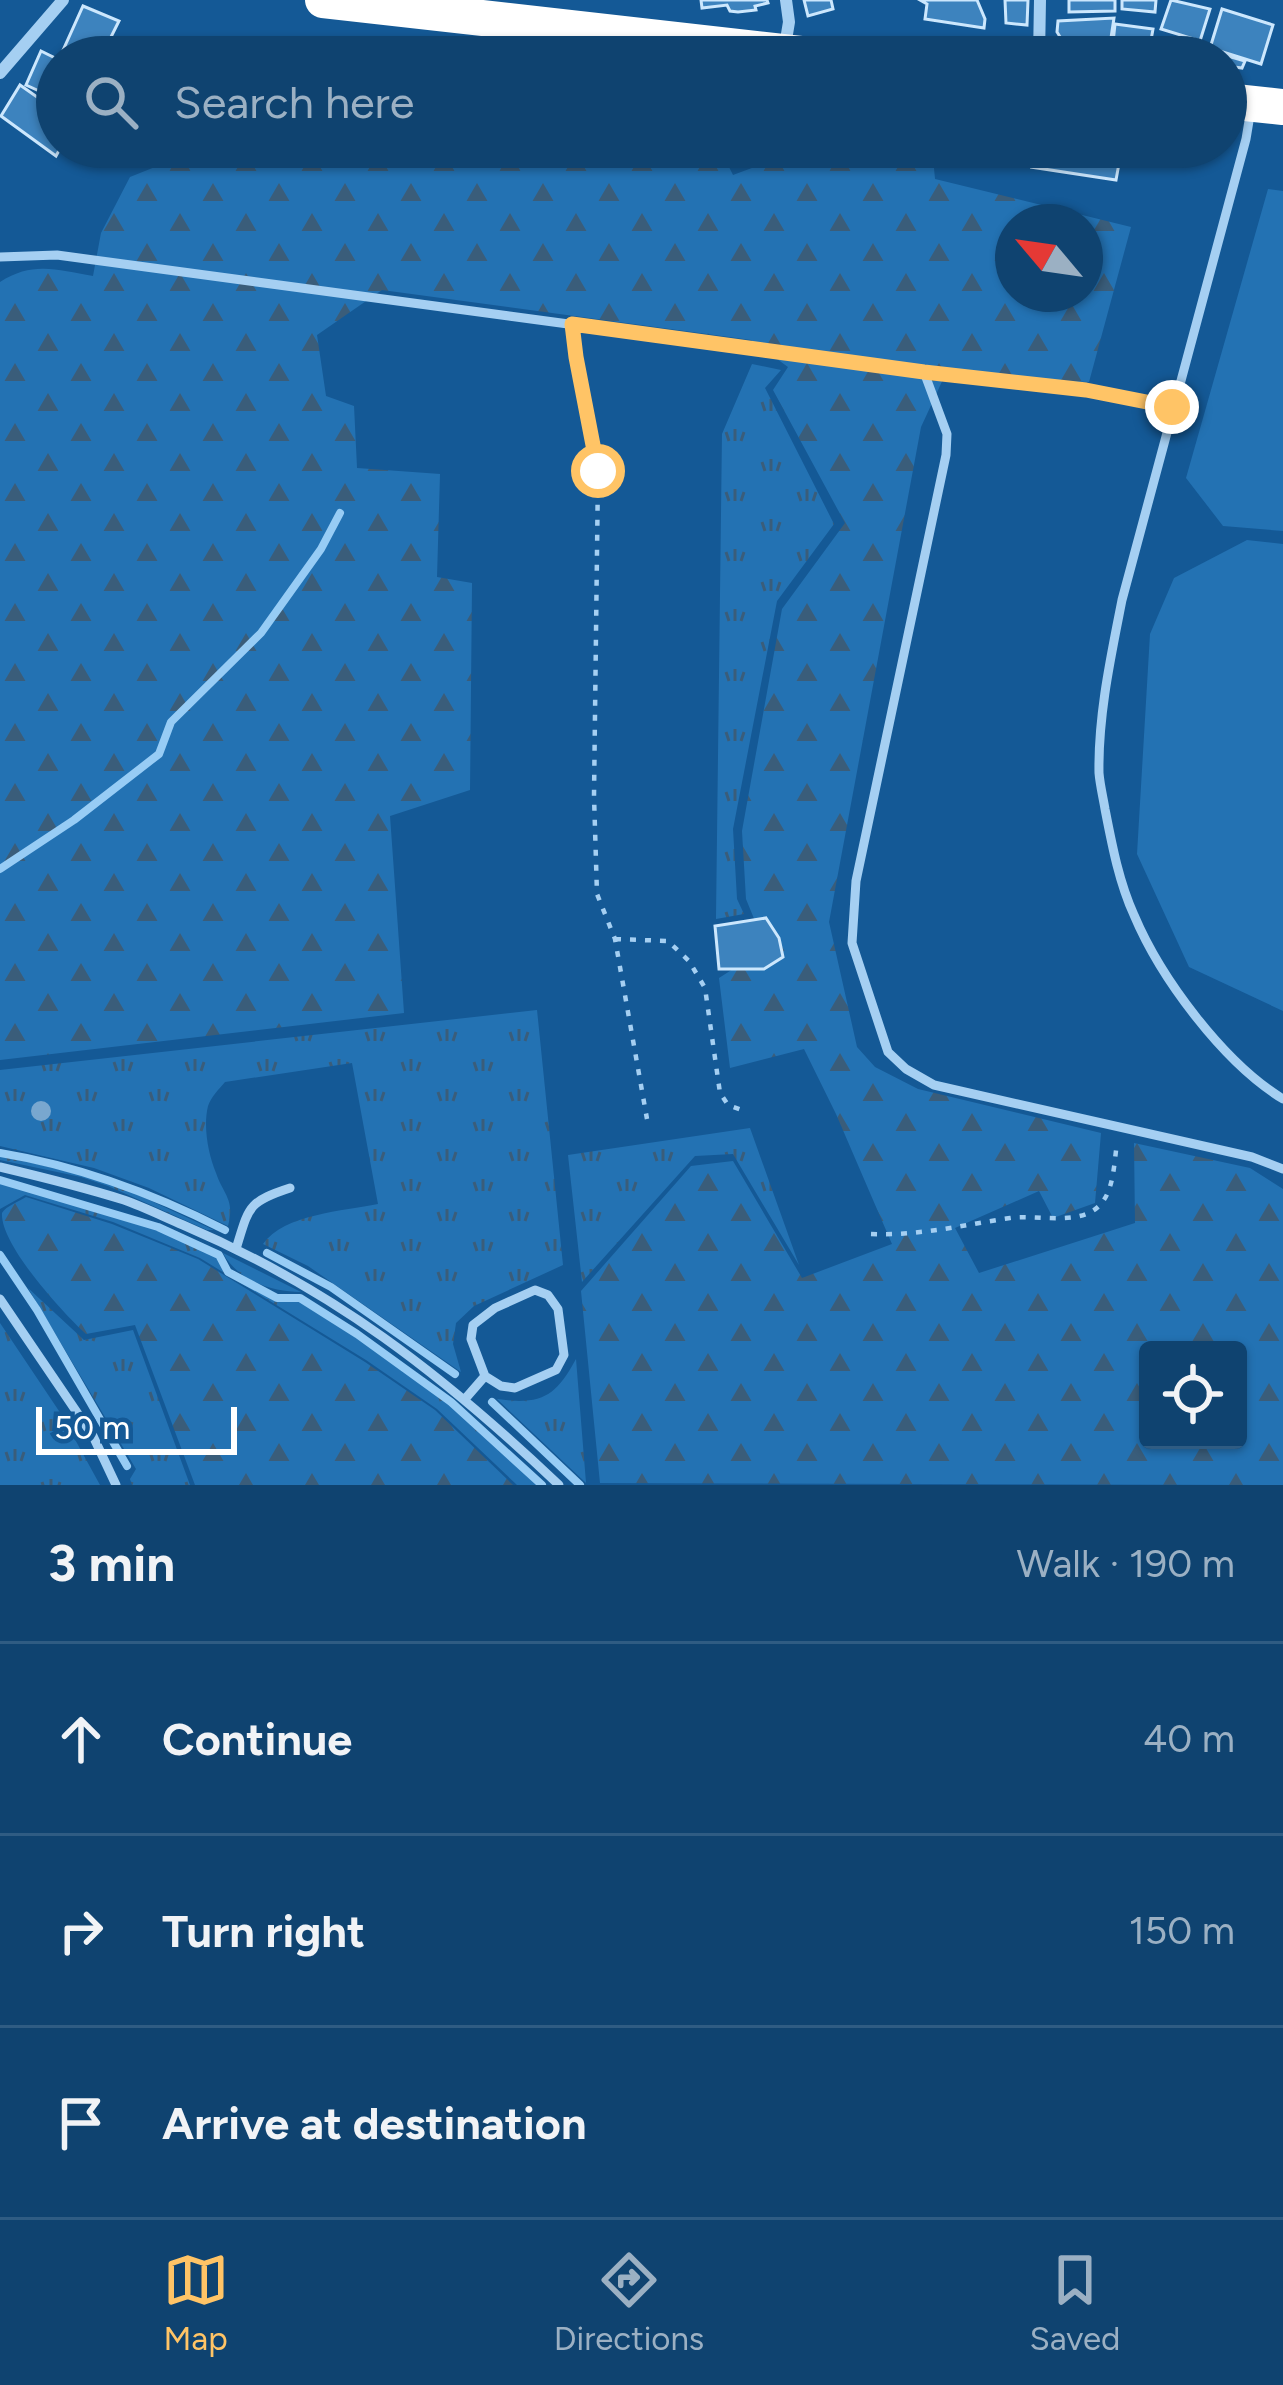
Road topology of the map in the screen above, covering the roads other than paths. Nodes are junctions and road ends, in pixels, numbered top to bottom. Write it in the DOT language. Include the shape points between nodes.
graph roads {
  1 [pos="63,0"];
  2 [pos="323,0"];
  3 [pos="786,0"];
  4 [pos="1040,0"];
  5 [pos="642,36"];
  6 [pos="787,36"];
  7 [pos="1039,36"];
  8 [pos="0,73"];
  9 [pos="1254,104"];
  10 [pos="1247,135"];
  11 [pos="1238,168"];
  12 [pos="0,257"];
  13 [pos="1283,1099"];
  14 [pos="0,1167"];
  15 [pos="1283,1169"];
  16 [pos="290,1188"];
  17 [pos="236,1249"];
  18 [pos="0,1299"];
  19 [pos="485,1376"];
  20 [pos="465,1399"];
  21 [pos="116,1485"];
  22 [pos="559,1485"];
  1 -- 8 [label="street"];
  2 -- 5 [label="highway"];
  3 -- 6 [label="street"];
  4 -- 7 [label="street"];
  9 -- 10 [label="lane"];
  11 -- 13 [label="lane" via="1122,599 1099,774 1115,858 1155,955 1221,1047"];
  12 -- 15 [label="lane" via="57,255 924,372 947,434 946,455 856,881 852,943 888,1052 934,1085"];
  14 -- 17 [label="lane" via="129,1202"];
  16 -- 17 [label="lane" via="249,1208"];
  17 -- 20 [label="lane" via="311,1288"];
  18 -- 21 [label="lane"];
  19 -- 19 [label="lane" via="473,1324 536,1290 548,1295 558,1309 564,1355 556,1370 515,1388"];
  19 -- 20 [label="lane"];
  20 -- 22 [label="lane"];
}
